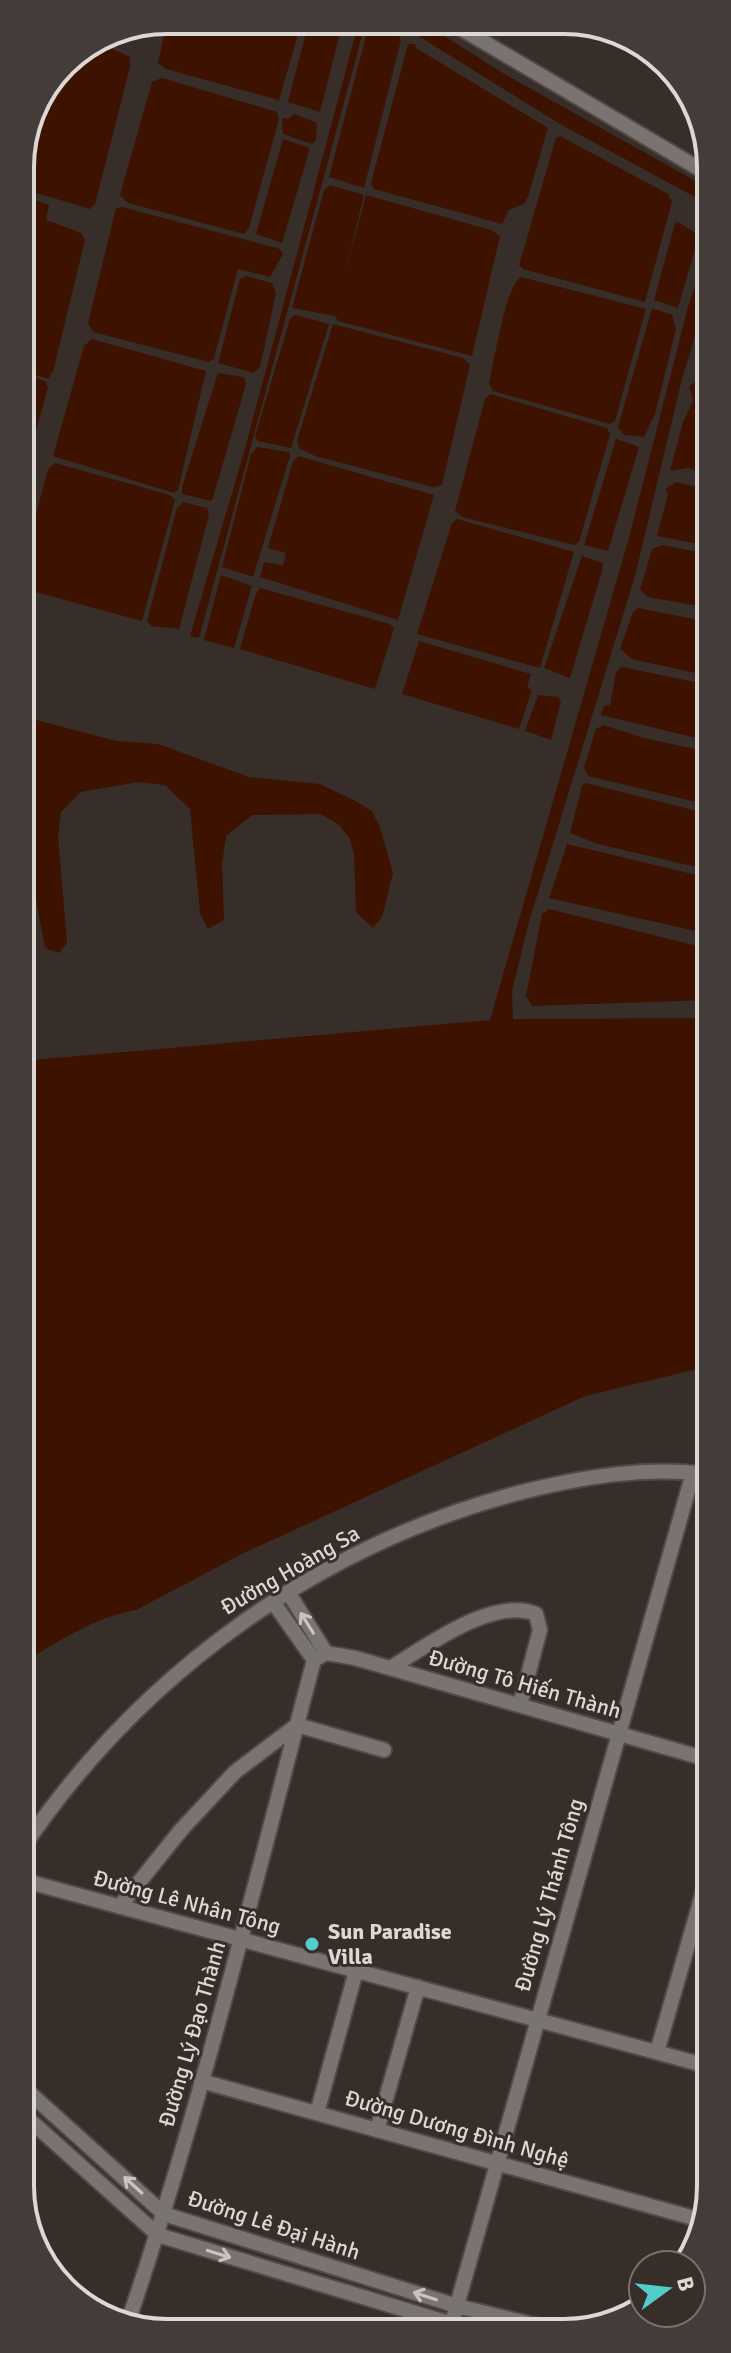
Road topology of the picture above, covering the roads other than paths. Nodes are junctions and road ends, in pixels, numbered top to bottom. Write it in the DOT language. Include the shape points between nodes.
graph roads {
  1 [pos="470,34"];
  2 [pos="697,168"];
  3 [pos="693,1473"];
  4 [pos="697,1473"];
  5 [pos="288,1592"];
  6 [pos="273,1602"];
  7 [pos="320,1656"];
  8 [pos="390,1668"];
  9 [pos="520,1705"];
  10 [pos="297,1725"];
  11 [pos="618,1733"];
  12 [pos="384,1750"];
  13 [pos="697,1756"];
  14 [pos="34,1831"];
  15 [pos="34,1883"];
  16 [pos="120,1906"];
  17 [pos="697,1913"];
  18 [pos="242,1940"];
  19 [pos="356,1971"];
  20 [pos="418,1987"];
  21 [pos="536,2020"];
  22 [pos="657,2052"];
  23 [pos="697,2063"];
  24 [pos="201,2081"];
  25 [pos="34,2097"];
  26 [pos="317,2113"];
  27 [pos="34,2124"];
  28 [pos="377,2130"];
  29 [pos="497,2163"];
  30 [pos="164,2214"];
  31 [pos="693,2218"];
  32 [pos="158,2235"];
  33 [pos="457,2306"];
  34 [pos="131,2314"];
  35 [pos="423,2319"];
  36 [pos="453,2319"];
  37 [pos="510,2319"];
  1 -- 2 [label="street"];
  3 -- 4 [label="street, Đường Hoàng Sa"];
  3 -- 5 [label="street, Đường Hoàng Sa" via="654,1470 557,1484 463,1506 340,1561"];
  3 -- 11 [label="street, Đường Lý Thánh Tông"];
  5 -- 6 [label="street, Đường Hoàng Sa"];
  7 -- 5 [label="street, one-way"];
  6 -- 7 [label="street"];
  6 -- 14 [label="street, Đường Hoàng Sa" via="233,1627 136,1708"];
  7 -- 8 [label="street, Đường Tô Hiến Thành"];
  7 -- 10 [label="street, Đường Lý Đạo Thành"];
  8 -- 9 [label="street, Đường Tô Hiến Thành"];
  8 -- 9 [label="street" via="479,1618 520,1607 536,1614 540,1630"];
  9 -- 11 [label="street, Đường Tô Hiến Thành"];
  10 -- 12 [label="street"];
  10 -- 16 [label="street" via="235,1772"];
  10 -- 18 [label="street, Đường Lý Đạo Thành"];
  11 -- 13 [label="street, Đường Tô Hiến Thành"];
  11 -- 21 [label="street, Đường Lý Thánh Tông"];
  15 -- 16 [label="street, Đường Lê Nhân Tông"];
  16 -- 18 [label="street, Đường Lê Nhân Tông"];
  17 -- 22 [label="street"];
  18 -- 19 [label="street, Đường Lê Nhân Tông"];
  18 -- 24 [label="street, Đường Lý Đạo Thành"];
  19 -- 20 [label="street, Đường Lê Nhân Tông"];
  19 -- 26 [label="street"];
  20 -- 21 [label="street, Đường Lê Nhân Tông"];
  20 -- 28 [label="street"];
  21 -- 22 [label="street, Đường Lê Nhân Tông"];
  21 -- 29 [label="street, Đường Lý Thánh Tông"];
  22 -- 23 [label="street, Đường Lê Nhân Tông"];
  24 -- 26 [label="street, Đường Dương Đình Nghệ"];
  24 -- 30 [label="street, Đường Lý Đạo Thành"];
  30 -- 25 [label="street, Đường Lê Đại Hành, one-way"];
  26 -- 28 [label="street, Đường Dương Đình Nghệ"];
  27 -- 32 [label="street, Đường Lê Đại Hành"];
  28 -- 29 [label="street, Đường Dương Đình Nghệ"];
  29 -- 31 [label="street, Đường Dương Đình Nghệ"];
  29 -- 33 [label="street, Đường Lý Thánh Tông"];
  30 -- 32 [label="street, Đường Lý Đạo Thành"];
  33 -- 30 [label="street, Đường Lê Đại Hành, one-way"];
  32 -- 34 [label="street, Đường Lý Đạo Thành"];
  32 -- 35 [label="street, Đường Lê Đại Hành, one-way"];
  33 -- 36 [label="street, Đường Lý Thánh Tông"];
  33 -- 37 [label="street, Đường Lê Đại Hành"];
}
